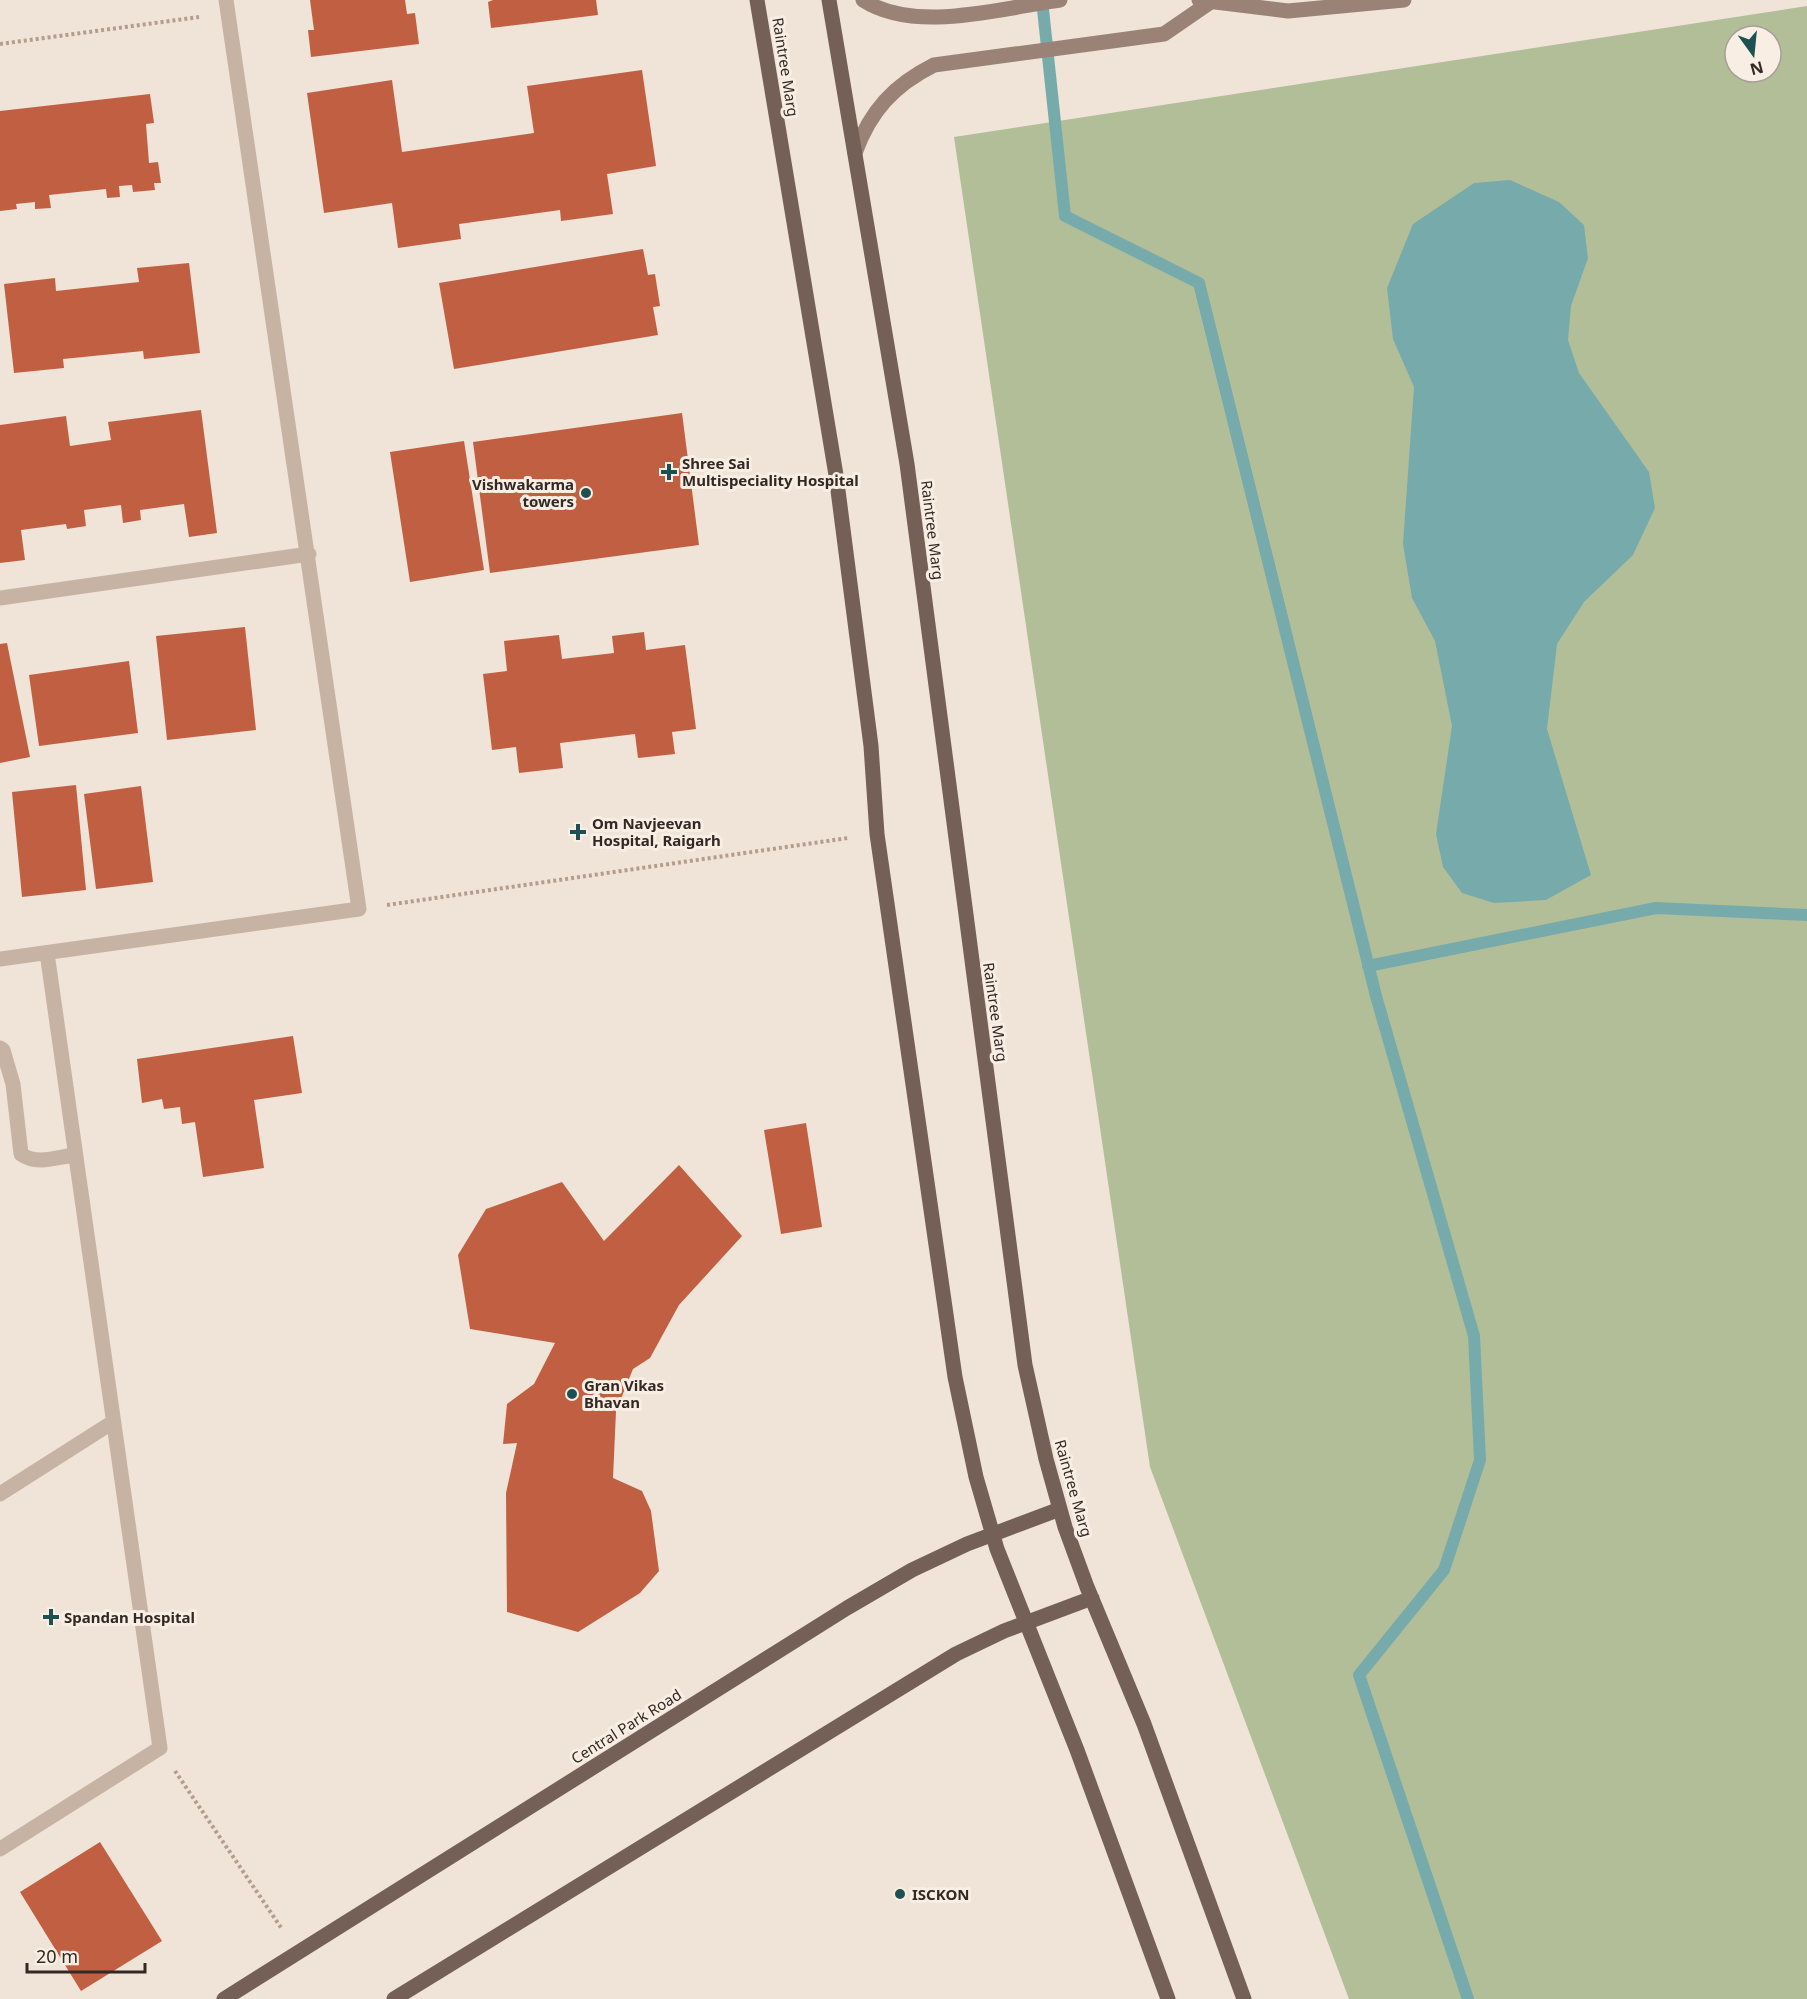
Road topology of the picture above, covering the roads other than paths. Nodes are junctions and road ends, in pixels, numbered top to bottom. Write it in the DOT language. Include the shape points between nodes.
graph roads {
  1 [pos="757,0"];
  2 [pos="829,0"];
  3 [pos="863,0"];
  4 [pos="1060,0"];
  5 [pos="1404,0"];
  6 [pos="1205,1"];
  7 [pos="226,7"];
  8 [pos="855,153"];
  9 [pos="309,554"];
  10 [pos="0,598"];
  11 [pos="47,953"];
  12 [pos="0,959"];
  13 [pos="0,1048"];
  14 [pos="74,1155"];
  15 [pos="113,1422"];
  16 [pos="0,1494"];
  17 [pos="1060,1509"];
  18 [pos="993,1534"];
  19 [pos="1092,1598"];
  20 [pos="1025,1623"];
  21 [pos="0,1849"];
  22 [pos="224,1999"];
  23 [pos="394,1999"];
  24 [pos="1168,1999"];
  25 [pos="1244,1999"];
  1 -- 18 [label="main road, Raintree Marg" via="836,475 871,746 877,834 955,1377 976,1477"];
  2 -- 8 [label="main road, Raintree Marg"];
  3 -- 4 [label="street" via="885,12 916,18"];
  5 -- 6 [label="street" via="1288,10"];
  6 -- 8 [label="street" via="1164,34 934,65 891,92 874,111"];
  7 -- 9 [label="street"];
  8 -- 17 [label="main road, Raintree Marg" via="907,464 1025,1365"];
  9 -- 10 [label="street"];
  9 -- 11 [label="street" via="359,909"];
  11 -- 12 [label="street"];
  11 -- 14 [label="street"];
  13 -- 14 [label="street" via="13,1084 21,1154 29,1160 43,1161"];
  14 -- 15 [label="street"];
  15 -- 16 [label="street"];
  15 -- 21 [label="street" via="160,1748"];
  17 -- 18 [label="main road, Central Park Road"];
  17 -- 19 [label="main road, Raintree Marg"];
  18 -- 20 [label="main road, Raintree Marg"];
  18 -- 22 [label="main road, Central Park Road" via="912,1570 847,1608"];
  19 -- 20 [label="main road"];
  19 -- 25 [label="main road, Raintree Marg" via="1144,1724"];
  20 -- 23 [label="main road" via="956,1654 897,1689"];
  20 -- 24 [label="main road, Raintree Marg" via="1077,1750"];
}
